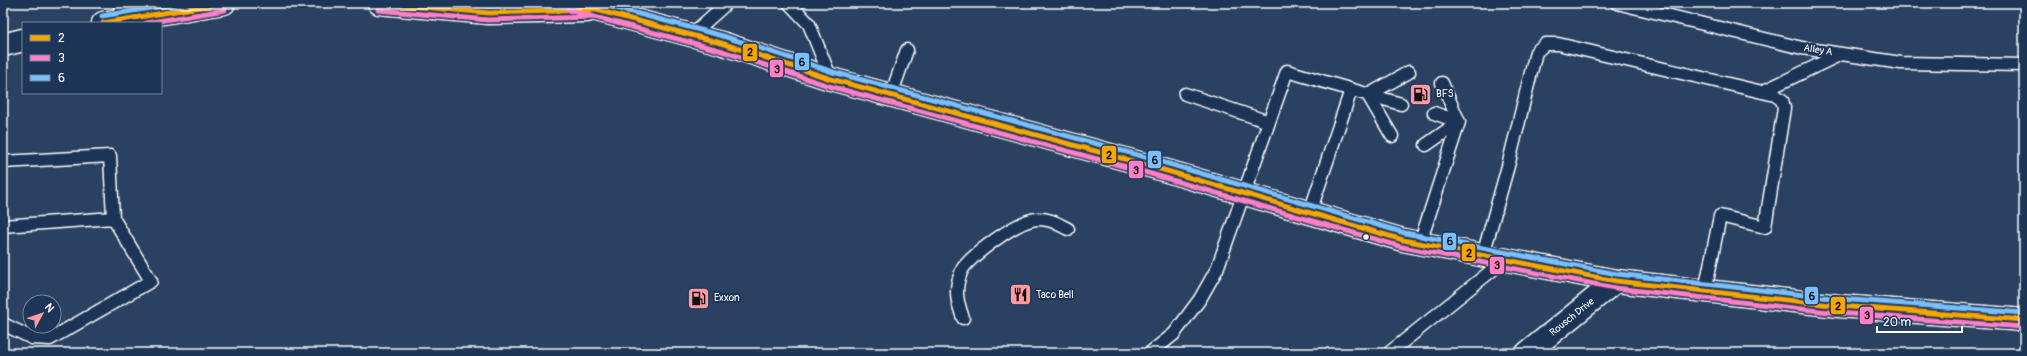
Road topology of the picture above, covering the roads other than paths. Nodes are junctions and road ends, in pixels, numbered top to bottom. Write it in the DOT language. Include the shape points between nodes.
graph roads {
  1 [pos="224,3"];
  2 [pos="378,3"];
  3 [pos="570,3"];
  4 [pos="727,3"];
  5 [pos="789,3"];
  6 [pos="1617,3"];
  7 [pos="126,10"];
  8 [pos="594,10"];
  9 [pos="105,22"];
  10 [pos="691,36"];
  11 [pos="22,40"];
  12 [pos="3,45"];
  13 [pos="907,50"];
  14 [pos="1841,54"];
  15 [pos="2024,65"];
  16 [pos="1409,72"];
  17 [pos="831,79"];
  18 [pos="1442,83"];
  19 [pos="1351,90"];
  20 [pos="1762,92"];
  21 [pos="1185,94"];
  22 [pos="891,95"];
  23 [pos="1368,95"];
  24 [pos="1401,104"];
  25 [pos="1434,113"];
  26 [pos="1269,122"];
  27 [pos="1459,122"];
  28 [pos="1392,136"];
  29 [pos="1426,145"];
  30 [pos="3,162"];
  31 [pos="1245,193"];
  32 [pos="1310,212"];
  33 [pos="113,218"];
  34 [pos="3,226"];
  35 [pos="1068,229"];
  36 [pos="1420,243"];
  37 [pos="1483,255"];
  38 [pos="1506,259"];
  39 [pos="1616,281"];
  40 [pos="1705,291"];
  41 [pos="963,318"];
  42 [pos="2024,320"];
  43 [pos="3,324"];
  44 [pos="1150,353"];
  45 [pos="1389,353"];
  46 [pos="1527,353"];
  1 -- 7 [label="main road"];
  2 -- 8 [label="main road" via="489,13"];
  3 -- 8 [label="main road"];
  4 -- 10 [label="lane"];
  5 -- 17 [label="lane" via="809,24"];
  6 -- 14 [label="lane, Alley A" via="1802,48"];
  7 -- 9 [label="main road"];
  8 -- 10 [label="main road"];
  10 -- 17 [label="main road" via="721,43"];
  11 -- 12 [label="main road"];
  13 -- 22 [label="lane"];
  14 -- 15 [label="lane, Alley A" via="1901,63"];
  14 -- 20 [label="lane"];
  16 -- 23 [label="lane"];
  17 -- 22 [label="main road"];
  18 -- 27 [label="lane"];
  19 -- 23 [label="lane"];
  19 -- 26 [label="lane" via="1287,71"];
  19 -- 32 [label="lane"];
  20 -- 37 [label="lane" via="1558,44 1545,44 1536,52"];
  20 -- 40 [label="lane" via="1776,95 1782,100 1784,108 1765,227 1720,216"];
  21 -- 26 [label="lane"];
  22 -- 31 [label="main road"];
  23 -- 24 [label="lane"];
  23 -- 28 [label="lane"];
  25 -- 27 [label="lane"];
  26 -- 31 [label="lane"];
  27 -- 29 [label="lane"];
  27 -- 36 [label="lane"];
  30 -- 33 [label="lane" via="110,156"];
  31 -- 32 [label="main road"];
  31 -- 44 [label="lane" via="1217,269 1200,299 1174,334"];
  32 -- 36 [label="main road"];
  33 -- 34 [label="lane"];
  33 -- 43 [label="lane" via="151,281 50,339 32,338"];
  35 -- 41 [label="lane" via="1050,220 1035,219 1008,231 984,249 962,269 958,282 956,296"];
  36 -- 37 [label="main road"];
  37 -- 38 [label="main road"];
  38 -- 39 [label="main road"];
  38 -- 45 [label="lane"];
  39 -- 40 [label="main road"];
  39 -- 46 [label="main road, Rousch Drive"];
  40 -- 42 [label="main road" via="1839,306"];
}
